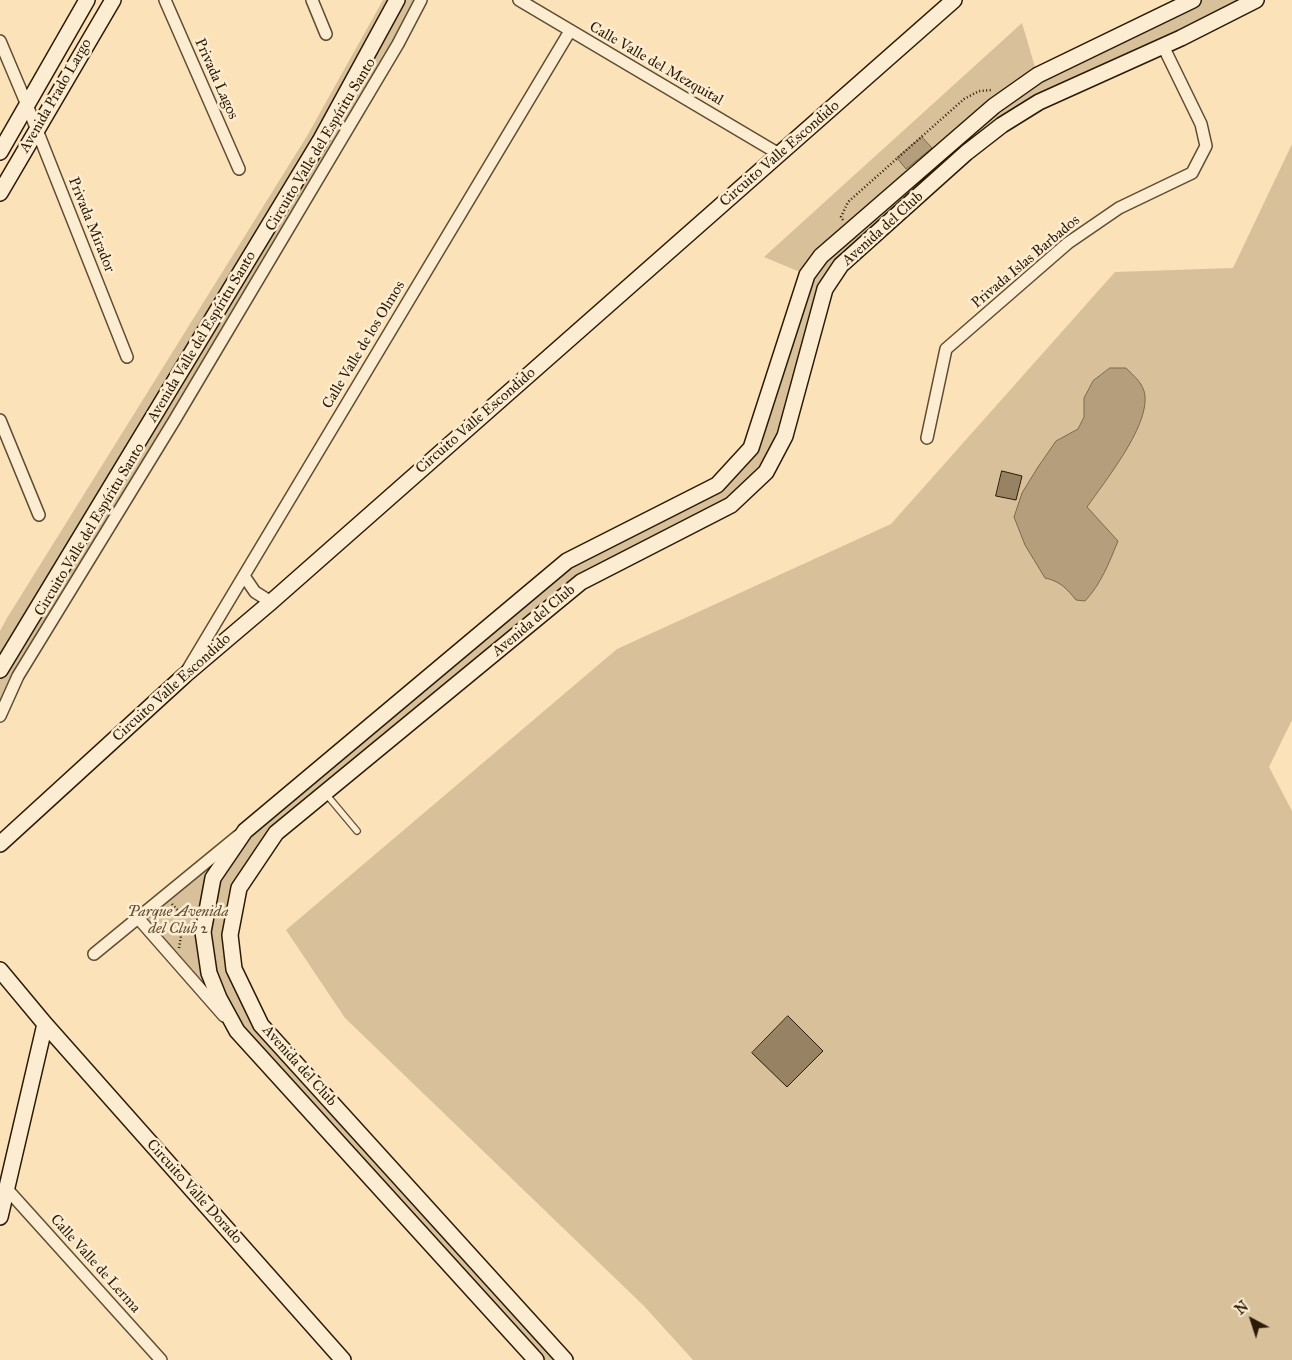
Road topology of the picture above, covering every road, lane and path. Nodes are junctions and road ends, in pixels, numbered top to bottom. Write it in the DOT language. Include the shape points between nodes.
graph roads {
  1 [pos="87,0"];
  2 [pos="113,0"];
  3 [pos="165,0"];
  4 [pos="312,0"];
  5 [pos="397,0"];
  6 [pos="421,0"];
  7 [pos="518,0"];
  8 [pos="954,0"];
  9 [pos="1193,0"];
  10 [pos="1256,0"];
  11 [pos="570,31"];
  12 [pos="326,34"];
  13 [pos="0,41"];
  14 [pos="1162,46"];
  15 [pos="1004,98"];
  16 [pos="27,104"];
  17 [pos="37,130"];
  18 [pos="0,152"];
  19 [pos="779,154"];
  20 [pos="239,170"];
  21 [pos="0,193"];
  22 [pos="849,233"];
  23 [pos="860,249"];
  24 [pos="127,356"];
  25 [pos="0,420"];
  26 [pos="927,438"];
  27 [pos="39,515"];
  28 [pos="244,576"];
  29 [pos="271,602"];
  30 [pos="0,670"];
  31 [pos="185,674"];
  32 [pos="0,716"];
  33 [pos="325,793"];
  34 [pos="261,817"];
  35 [pos="245,831"];
  36 [pos="357,831"];
  37 [pos="276,833"];
  38 [pos="0,844"];
  39 [pos="138,918"];
  40 [pos="183,924"];
  41 [pos="94,954"];
  42 [pos="176,962"];
  43 [pos="0,970"];
  44 [pos="45,1024"];
  45 [pos="237,1031"];
  46 [pos="6,1188"];
  47 [pos="0,1217"];
  48 [pos="161,1360"];
  49 [pos="343,1360"];
  50 [pos="536,1360"];
  51 [pos="565,1360"];
  1 -- 16 [label="street, Avenida Prado Largo"];
  2 -- 17 [label="street, Avenida Prado Largo"];
  3 -- 20 [label="street, Privada Lagos"];
  4 -- 12 [label="street"];
  5 -- 30 [label="street, Avenida Valle del Espíritu Santo" via="320,141"];
  6 -- 32 [label="street, Circuito Valle del Espíritu Santo" via="174,421 18,676"];
  7 -- 11 [label="street, Calle Valle del Mezquital"];
  8 -- 19 [label="street, Circuito Valle Escondido"];
  9 -- 15 [label="street, Avenida del Club" via="1038,75"];
  10 -- 14 [label="street, Avenida del Club"];
  11 -- 19 [label="street, Calle Valle del Mezquital"];
  11 -- 28 [label="street, Calle Valle de los Olmos"];
  13 -- 16 [label="street, Privada Mirador"];
  14 -- 23 [label="street, Avenida del Club" via="1039,102 1002,125 966,153"];
  14 -- 26 [label="street, Privada Islas Barbados" via="1201,124 1206,146 1192,173 1119,208 1068,243 946,349"];
  15 -- 22 [label="street, Avenida del Club"];
  15 -- 22 [label="path" via="998,89 979,91 964,100 848,202 841,217"];
  16 -- 17 [label="street, Privada Mirador"];
  16 -- 18 [label="street, Avenida Prado Largo"];
  17 -- 21 [label="street, Avenida Prado Largo"];
  17 -- 24 [label="street, Privada Mirador"];
  19 -- 29 [label="street, Circuito Valle Escondido"];
  22 -- 23 [label="street"];
  22 -- 34 [label="street, Avenida del Club" via="821,256 807,275 751,448 717,485 568,562"];
  23 -- 33 [label="street, Avenida del Club" via="841,265 825,289 785,436 766,472 730,505 581,582"];
  25 -- 27 [label="street"];
  28 -- 29 [label="street" via="255,592"];
  28 -- 31 [label="street, Calle Valle de los Olmos"];
  29 -- 31 [label="street, Circuito Valle Escondido"];
  31 -- 38 [label="street, Circuito Valle Escondido"];
  33 -- 36 [label="lane"];
  33 -- 37 [label="street, Avenida del Club"];
  34 -- 35 [label="street, Avenida del Club"];
  34 -- 37 [label="street"];
  35 -- 39 [label="street, Avenida del Club"];
  35 -- 45 [label="street, Avenida del Club" via="213,878 203,932 209,973"];
  37 -- 51 [label="street, Avenida del Club" via="239,888 230,935 234,969 261,1025"];
  39 -- 41 [label="street, Avenida del Club"];
  39 -- 42 [label="street, Avenida del Club"];
  40 -- 40 [label="path" via="190,926 194,916 188,913 183,916"];
  40 -- 42 [label="path"];
  42 -- 45 [label="street, Avenida del Club"];
  43 -- 44 [label="street, Circuito Valle Dorado"];
  44 -- 46 [label="street"];
  44 -- 49 [label="street, Circuito Valle Dorado"];
  45 -- 50 [label="street, Avenida del Club"];
  46 -- 47 [label="street"];
  46 -- 48 [label="street, Calle Valle de Lerma"];
}
